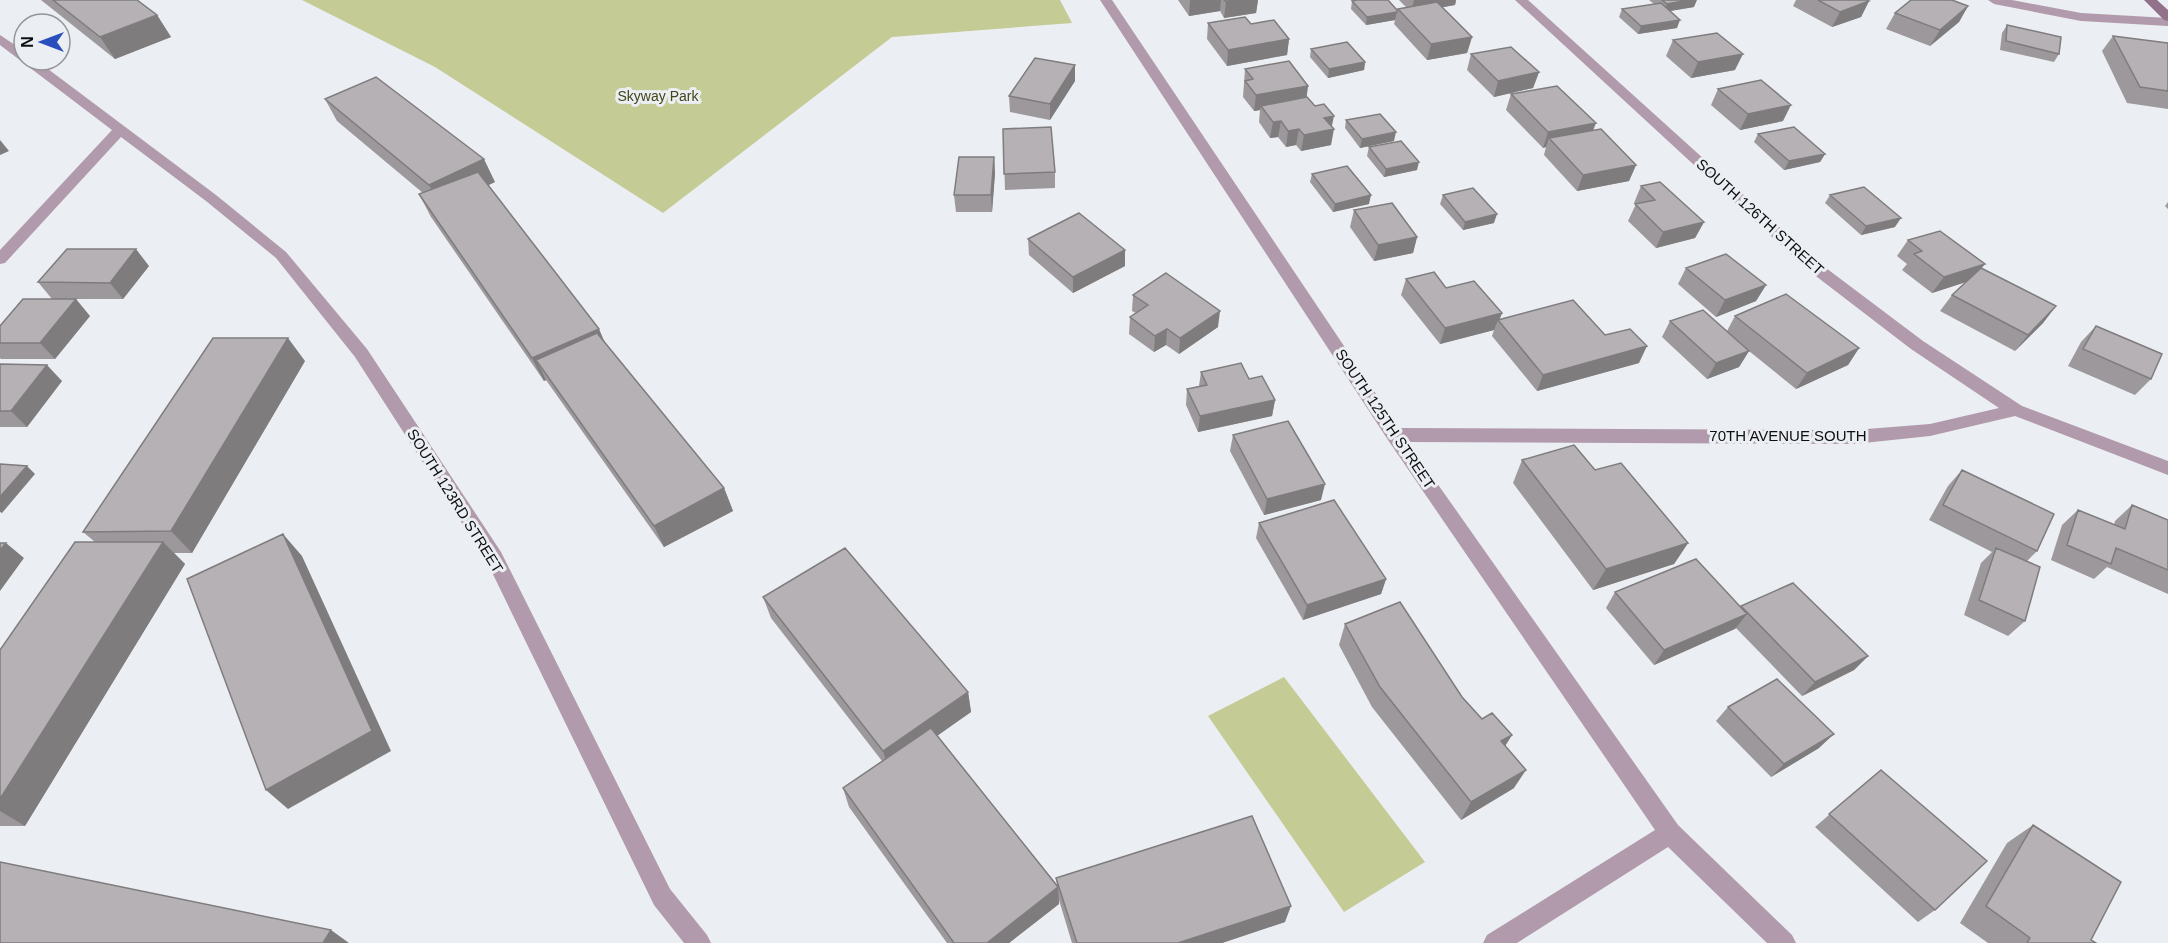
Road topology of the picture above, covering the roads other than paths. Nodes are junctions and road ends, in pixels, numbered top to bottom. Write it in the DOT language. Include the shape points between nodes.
graph roads {
  1 [pos="1106,0"];
  2 [pos="1521,0"];
  3 [pos="1994,0"];
  4 [pos="2150,0"];
  5 [pos="2168,17"];
  6 [pos="2168,22"];
  7 [pos="0,39"];
  8 [pos="12,48"];
  9 [pos="43,72"];
  10 [pos="120,130"];
  11 [pos="0,259"];
  12 [pos="2016,410"];
  13 [pos="1394,435"];
  14 [pos="2168,468"];
  15 [pos="1670,833"];
  16 [pos="699,943"];
  17 [pos="1495,943"];
  18 [pos="1784,943"];
  1 -- 13 [label="street, SOUTH 125TH STREET"];
  2 -- 12 [label="street, SOUTH 126TH STREET" via="1813,266 1917,345"];
  3 -- 6 [label="street" via="2081,17"];
  4 -- 5 [label="street"];
  7 -- 8 [label="street, SOUTH 123RD STREET"];
  9 -- 10 [label="street, SOUTH 123RD STREET"];
  10 -- 11 [label="street"];
  10 -- 16 [label="street, SOUTH 123RD STREET" via="281,255 361,353 494,557 662,897"];
  12 -- 13 [label="street, 70TH AVENUE SOUTH" via="1930,430 1854,437"];
  12 -- 14 [label="street"];
  13 -- 15 [label="street, SOUTH 125TH STREET"];
  15 -- 17 [label="street"];
  15 -- 18 [label="street, SOUTH 125TH STREET"];
}
